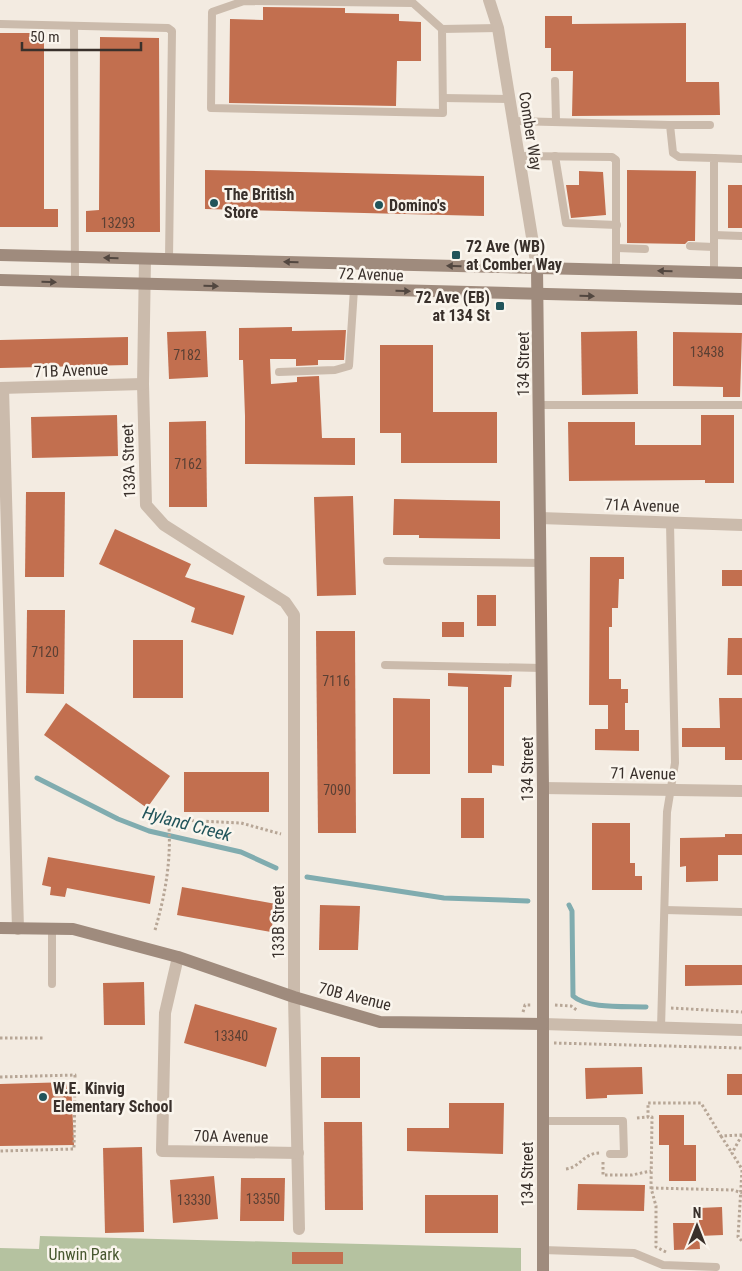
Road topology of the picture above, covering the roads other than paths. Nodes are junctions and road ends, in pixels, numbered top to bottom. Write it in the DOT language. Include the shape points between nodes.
graph roads {
  1 [pos="488,0"];
  2 [pos="0,24"];
  3 [pos="74,26"];
  4 [pos="498,28"];
  5 [pos="442,29"];
  6 [pos="555,81"];
  7 [pos="443,98"];
  8 [pos="510,100"];
  9 [pos="513,121"];
  10 [pos="556,121"];
  11 [pos="670,125"];
  12 [pos="710,125"];
  13 [pos="518,156"];
  14 [pos="555,156"];
  15 [pos="714,158"];
  16 [pos="742,159"];
  17 [pos="617,226"];
  18 [pos="714,235"];
  19 [pos="742,236"];
  20 [pos="690,246"];
  21 [pos="714,247"];
  22 [pos="617,248"];
  23 [pos="645,249"];
  24 [pos="0,255"];
  25 [pos="75,256"];
  26 [pos="145,259"];
  27 [pos="170,259"];
  28 [pos="537,268"];
  29 [pos="616,270"];
  30 [pos="714,272"];
  31 [pos="742,273"];
  32 [pos="0,280"];
  33 [pos="75,282"];
  34 [pos="145,284"];
  35 [pos="354,289"];
  36 [pos="539,295"];
  37 [pos="742,299"];
  38 [pos="279,372"];
  39 [pos="143,384"];
  40 [pos="1,388"];
  41 [pos="540,405"];
  42 [pos="742,405"];
  43 [pos="540,518"];
  44 [pos="670,522"];
  45 [pos="742,525"];
  46 [pos="387,562"];
  47 [pos="540,563"];
  48 [pos="294,615"];
  49 [pos="385,665"];
  50 [pos="542,668"];
  51 [pos="543,788"];
  52 [pos="671,790"];
  53 [pos="742,791"];
  54 [pos="665,910"];
  55 [pos="742,912"];
  56 [pos="0,928"];
  57 [pos="18,929"];
  58 [pos="52,929"];
  59 [pos="178,957"];
  60 [pos="52,984"];
  61 [pos="294,997"];
  62 [pos="543,1024"];
  63 [pos="661,1028"];
  64 [pos="742,1030"];
  65 [pos="543,1121"];
  66 [pos="298,1153"];
  67 [pos="610,1154"];
  68 [pos="299,1229"];
  69 [pos="543,1250"];
  70 [pos="716,1267"];
  71 [pos="543,1271"];
  1 -- 4 [label="street, Comber Way"];
  2 -- 3 [label="lane"];
  3 -- 25 [label="lane"];
  3 -- 27 [label="lane" via="168,28 172,31"];
  4 -- 5 [label="lane"];
  4 -- 8 [label="street, Comber Way"];
  5 -- 7 [label="lane"];
  5 -- 7 [label="lane" via="413,3 244,1 212,12 211,108 443,113"];
  6 -- 10 [label="lane"];
  7 -- 8 [label="lane"];
  8 -- 9 [label="street, Comber Way"];
  9 -- 10 [label="lane"];
  9 -- 13 [label="street, Comber Way"];
  10 -- 11 [label="lane"];
  11 -- 12 [label="lane"];
  11 -- 15 [label="lane" via="673,153 679,157"];
  13 -- 14 [label="lane"];
  13 -- 28 [label="street, Comber Way"];
  14 -- 17 [label="lane" via="566,223"];
  14 -- 17 [label="lane" via="616,160"];
  15 -- 16 [label="lane"];
  15 -- 18 [label="lane"];
  17 -- 22 [label="lane"];
  18 -- 19 [label="lane"];
  18 -- 21 [label="lane"];
  20 -- 21 [label="lane"];
  21 -- 30 [label="lane"];
  22 -- 23 [label="lane"];
  22 -- 29 [label="lane"];
  24 -- 25 [label="street, 72 Avenue"];
  26 -- 25 [label="street, 72 Avenue, one-way"];
  25 -- 33 [label="lane"];
  26 -- 27 [label="street, 72 Avenue"];
  26 -- 34 [label="street, 133A Street"];
  28 -- 27 [label="street, 72 Avenue, one-way"];
  28 -- 29 [label="street, 72 Avenue"];
  28 -- 36 [label="street, 134 Street"];
  30 -- 29 [label="street, 72 Avenue, one-way"];
  30 -- 31 [label="street, 72 Avenue"];
  32 -- 33 [label="street, 72 Avenue, one-way"];
  33 -- 34 [label="street, 72 Avenue"];
  34 -- 35 [label="street, 72 Avenue, one-way"];
  34 -- 39 [label="street, 133A Street"];
  35 -- 36 [label="street, 72 Avenue, one-way"];
  35 -- 38 [label="lane" via="350,366 335,370"];
  36 -- 37 [label="street, 72 Avenue, one-way"];
  36 -- 41 [label="street, 134 Street"];
  39 -- 40 [label="street, 71B Avenue"];
  39 -- 48 [label="street, 133A Street" via="145,498 148,509 164,526 285,602"];
  40 -- 57 [label="street"];
  41 -- 42 [label="lane"];
  41 -- 43 [label="street, 134 Street"];
  43 -- 44 [label="street, 71A Avenue"];
  43 -- 47 [label="street, 134 Street"];
  44 -- 45 [label="street, 71A Avenue"];
  44 -- 52 [label="lane" via="675,763"];
  46 -- 47 [label="lane"];
  47 -- 50 [label="street, 134 Street"];
  48 -- 61 [label="street, 133B Street"];
  49 -- 50 [label="lane"];
  50 -- 51 [label="street, 134 Street"];
  51 -- 52 [label="street, 71 Avenue"];
  51 -- 62 [label="street, 134 Street"];
  52 -- 53 [label="street, 71 Avenue"];
  52 -- 54 [label="lane" via="667,812"];
  54 -- 55 [label="lane"];
  54 -- 63 [label="lane"];
  56 -- 57 [label="street, 70B Avenue"];
  57 -- 58 [label="street, 70B Avenue"];
  58 -- 59 [label="street, 70B Avenue" via="73,929"];
  58 -- 60 [label="lane"];
  59 -- 61 [label="street, 70B Avenue"];
  59 -- 66 [label="street, 70A Avenue" via="165,1013 162,1151"];
  61 -- 62 [label="street, 70B Avenue" via="389,1023"];
  61 -- 66 [label="street, 133B Street"];
  62 -- 63 [label="street, 70B Avenue"];
  62 -- 65 [label="street, 134 Street"];
  63 -- 64 [label="street, 70B Avenue"];
  65 -- 67 [label="lane" via="623,1121 624,1154"];
  65 -- 69 [label="street, 134 Street"];
  66 -- 68 [label="street, 133B Street"];
  69 -- 70 [label="lane" via="634,1253 663,1265"];
  69 -- 71 [label="street, 134 Street"];
}
